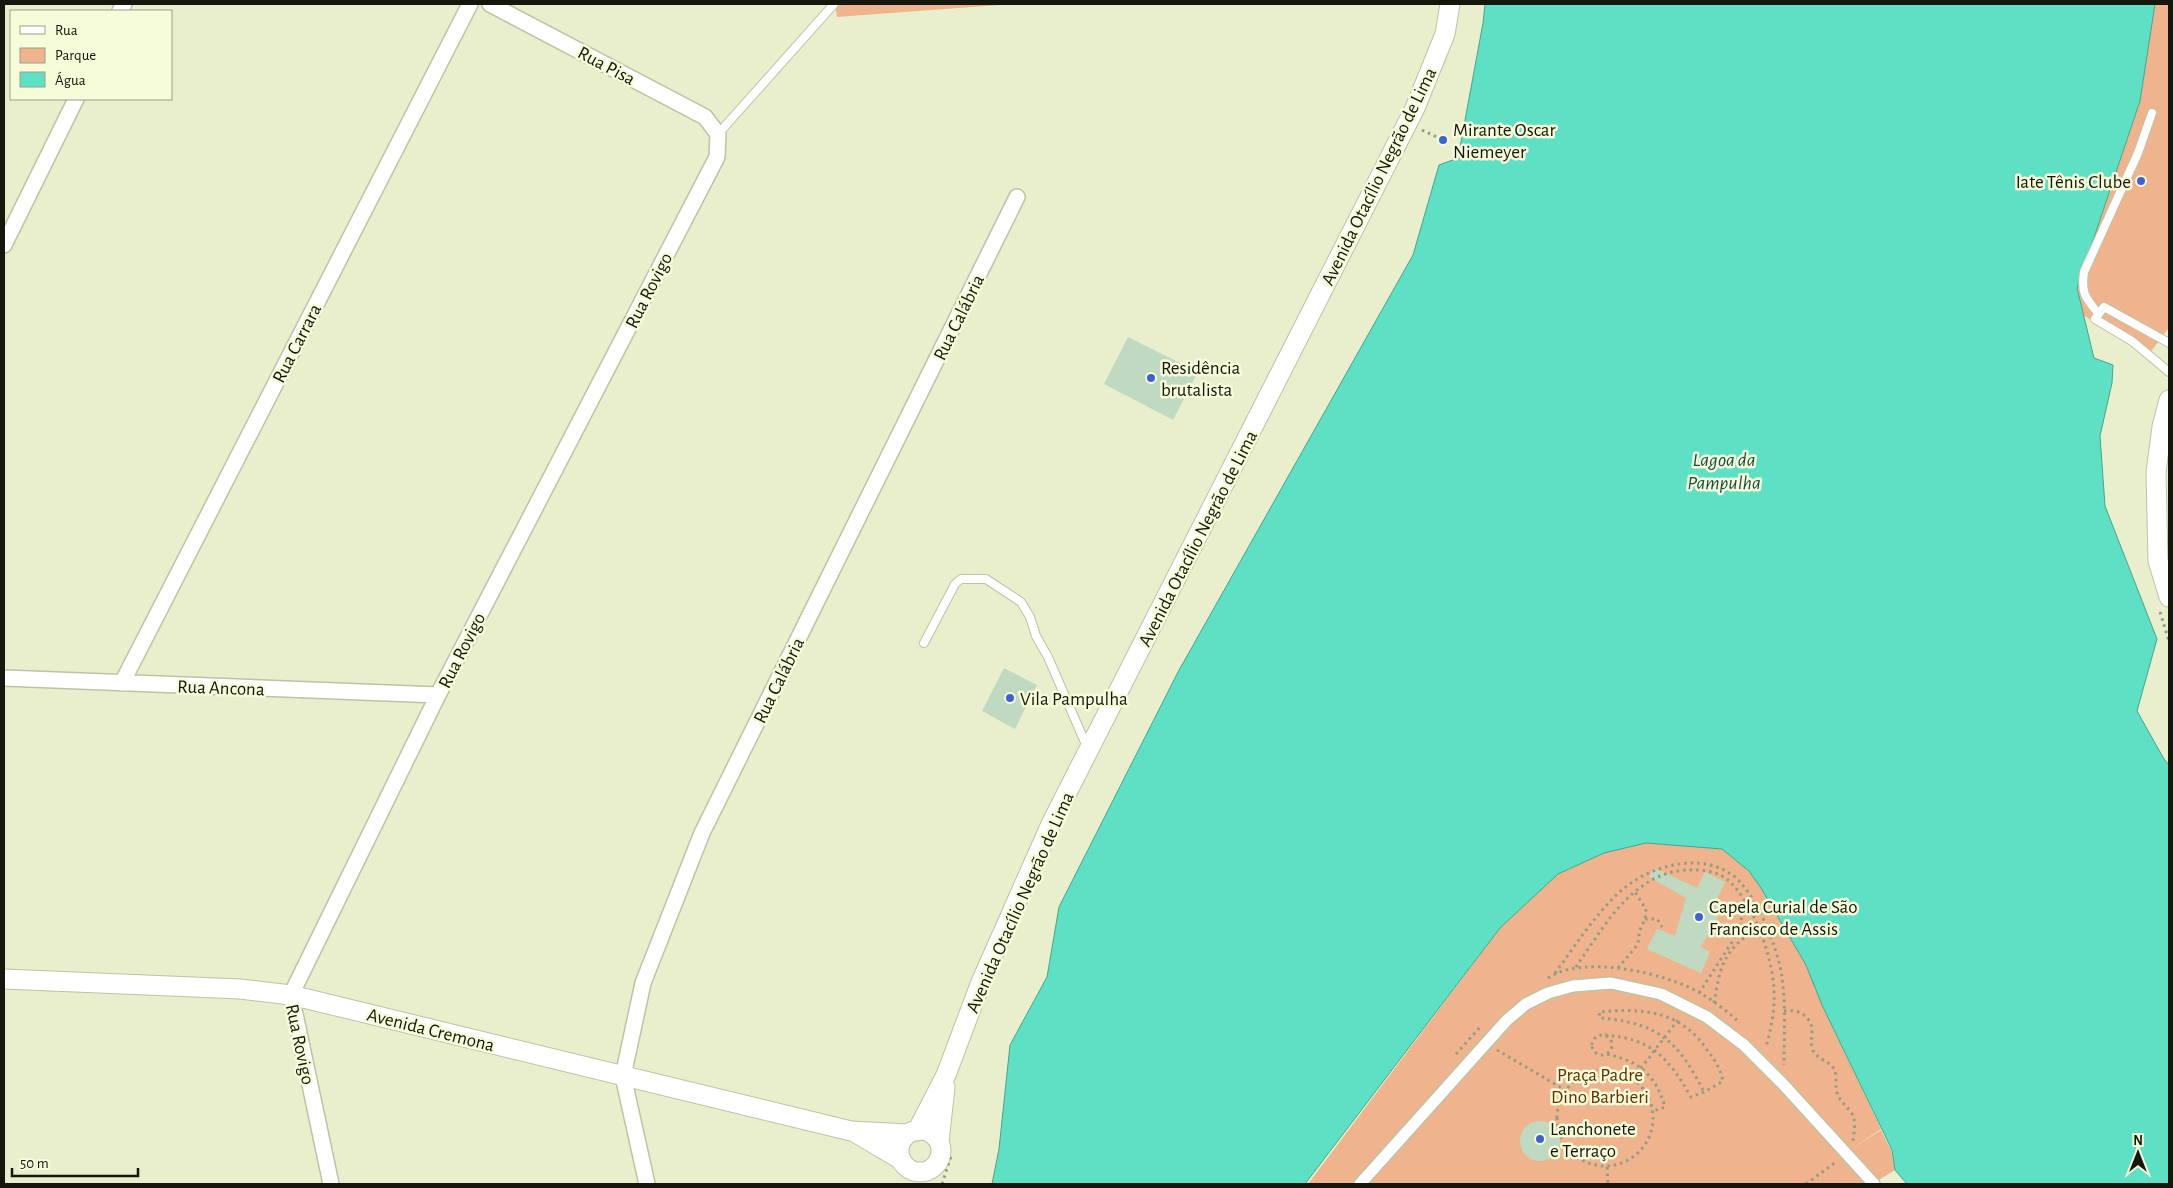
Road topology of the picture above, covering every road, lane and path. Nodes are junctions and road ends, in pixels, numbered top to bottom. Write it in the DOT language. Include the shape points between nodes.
graph roads {
  1 [pos="470,4"];
  2 [pos="490,4"];
  3 [pos="834,4"];
  4 [pos="1450,4"];
  5 [pos="76,100"];
  6 [pos="2152,113"];
  7 [pos="1408,123"];
  8 [pos="718,134"];
  9 [pos="1443,140"];
  10 [pos="1017,197"];
  11 [pos="4,245"];
  12 [pos="2098,313"];
  13 [pos="2169,343"];
  14 [pos="2169,372"];
  15 [pos="2169,400"];
  16 [pos="2169,597"];
  17 [pos="924,643"];
  18 [pos="4,678"];
  19 [pos="122,683"];
  20 [pos="438,695"];
  21 [pos="1088,751"];
  22 [pos="1635,892"];
  23 [pos="1725,905"];
  24 [pos="1645,919"];
  25 [pos="1662,927"];
  26 [pos="1758,929"];
  27 [pos="1576,968"];
  28 [pos="1618,968"];
  29 [pos="1555,973"];
  30 [pos="4,979"];
  31 [pos="291,995"];
  32 [pos="1714,1003"];
  33 [pos="1687,1008"];
  34 [pos="1784,1011"];
  35 [pos="1677,1021"];
  36 [pos="1605,1035"];
  37 [pos="1665,1036"];
  38 [pos="1486,1044"];
  39 [pos="1766,1047"];
  40 [pos="1655,1050"];
  41 [pos="1607,1054"];
  42 [pos="1641,1068"];
  43 [pos="946,1075"];
  44 [pos="623,1076"];
  45 [pos="1631,1077"];
  46 [pos="1782,1083"];
  47 [pos="1566,1090"];
  48 [pos="1704,1092"];
  49 [pos="1653,1111"];
  50 [pos="851,1131"];
  51 [pos="912,1132"];
  52 [pos="939,1142"];
  53 [pos="1849,1151"];
  54 [pos="902,1162"];
  55 [pos="1607,1167"];
  56 [pos="939,1178"];
  57 [pos="331,1184"];
  58 [pos="647,1184"];
  59 [pos="902,1184"];
  60 [pos="1360,1184"];
  61 [pos="1608,1184"];
  62 [pos="1806,1184"];
  63 [pos="1874,1184"];
  1 -- 19 [label="street, Rua Carrara"];
  2 -- 8 [label="street, Rua Pisa" via="706,117"];
  3 -- 8 [label="lane"];
  4 -- 7 [label="street, Avenida Otacílio Negrão de Lima" via="1444,34"];
  5 -- 11 [label="street"];
  6 -- 12 [label="lane" via="2138,153 2084,272 2082,285 2086,300"];
  7 -- 9 [label="path"];
  7 -- 21 [label="street, Avenida Otacílio Negrão de Lima"];
  8 -- 20 [label="street, Rua Rovigo" via="717,157"];
  10 -- 44 [label="street, Rua Calábria" via="702,833 643,983"];
  12 -- 13 [label="lane" via="2104,307"];
  12 -- 14 [label="lane" via="2095,319 2132,341"];
  15 -- 16 [label="street" via="2156,472 2158,561"];
  17 -- 21 [label="lane" via="955,584 962,579 986,579 1021,602"];
  18 -- 19 [label="street, Rua Ancona"];
  19 -- 20 [label="street, Rua Ancona"];
  20 -- 31 [label="street, Rua Rovigo"];
  21 -- 43 [label="street, Avenida Otacílio Negrão de Lima" via="1051,824 980,982"];
  22 -- 24 [label="path" via="1646,909"];
  22 -- 26 [label="path" via="1659,876 1682,869 1705,871 1728,880 1742,897"];
  22 -- 27 [label="path" via="1609,919"];
  23 -- 33 [label="path" via="1738,906 1742,917 1739,926 1732,942"];
  24 -- 25 [label="path" via="1657,919"];
  24 -- 28 [label="path" via="1635,948"];
  26 -- 32 [label="path" via="1735,945 1728,956 1718,978"];
  26 -- 39 [label="path" via="1770,960 1774,990 1773,1021"];
  29 -- 34 [label="path" via="1610,903 1630,884 1656,869 1677,864 1718,867 1742,886 1772,940 1782,977"];
  30 -- 31 [label="street, Avenida Cremona" via="240,989"];
  31 -- 44 [label="street, Avenida Cremona"];
  31 -- 57 [label="street, Rua Rovigo"];
  33 -- 35 [label="path"];
  33 -- 38 [label="street" via="1661,994 1611,983 1573,986 1526,1004 1508,1018"];
  33 -- 46 [label="street" via="1707,1017 1744,1044"];
  34 -- 46 [label="path"];
  34 -- 53 [label="path" via="1801,1012 1808,1019 1814,1029 1811,1047 1815,1055 1833,1067 1836,1091 1840,1101 1852,1112 1855,1124"];
  35 -- 37 [label="path"];
  35 -- 37 [label="path" via="1649,1011 1598,1012 1600,1018 1632,1022"];
  35 -- 48 [label="path" via="1697,1036 1720,1067 1723,1081"];
  36 -- 40 [label="path" via="1623,1036"];
  36 -- 41 [label="path" via="1612,1042"];
  36 -- 41 [label="path" via="1595,1037 1592,1046 1598,1054"];
  37 -- 40 [label="path"];
  37 -- 48 [label="path" via="1695,1073"];
  38 -- 47 [label="path"];
  38 -- 60 [label="street"];
  40 -- 42 [label="path"];
  40 -- 48 [label="path" via="1674,1068 1691,1097"];
  41 -- 42 [label="path" via="1626,1058"];
  42 -- 45 [label="path"];
  42 -- 49 [label="path" via="1652,1079 1665,1107"];
  43 -- 51 [label="street, Avenida Otacílio Negrão de Lima"];
  43 -- 52 [label="street, Avenida Otacílio Negrão de Lima"];
  44 -- 50 [label="street, Avenida Cremona"];
  44 -- 58 [label="street, Rua Calábria"];
  45 -- 47 [label="path" via="1613,1070 1595,1071 1578,1078"];
  45 -- 49 [label="path" via="1649,1097"];
  46 -- 53 [label="street"];
  47 -- 55 [label="path" via="1556,1120 1566,1148 1585,1162"];
  49 -- 55 [label="path" via="1650,1137 1643,1149 1627,1161"];
  50 -- 51 [label="street, Avenida Cremona"];
  50 -- 54 [label="street, Avenida Cremona"];
  51 -- 52 [label="street" via="930,1133"];
  51 -- 54 [label="street, Avenida Otacílio Negrão de Lima" via="900,1145"];
  52 -- 56 [label="street, Avenida Otacílio Negrão de Lima"];
  53 -- 62 [label="path"];
  53 -- 63 [label="street"];
  54 -- 56 [label="street, Avenida Cremona" via="908,1169 927,1171"];
  54 -- 59 [label="street"];
  55 -- 61 [label="path"];
}
